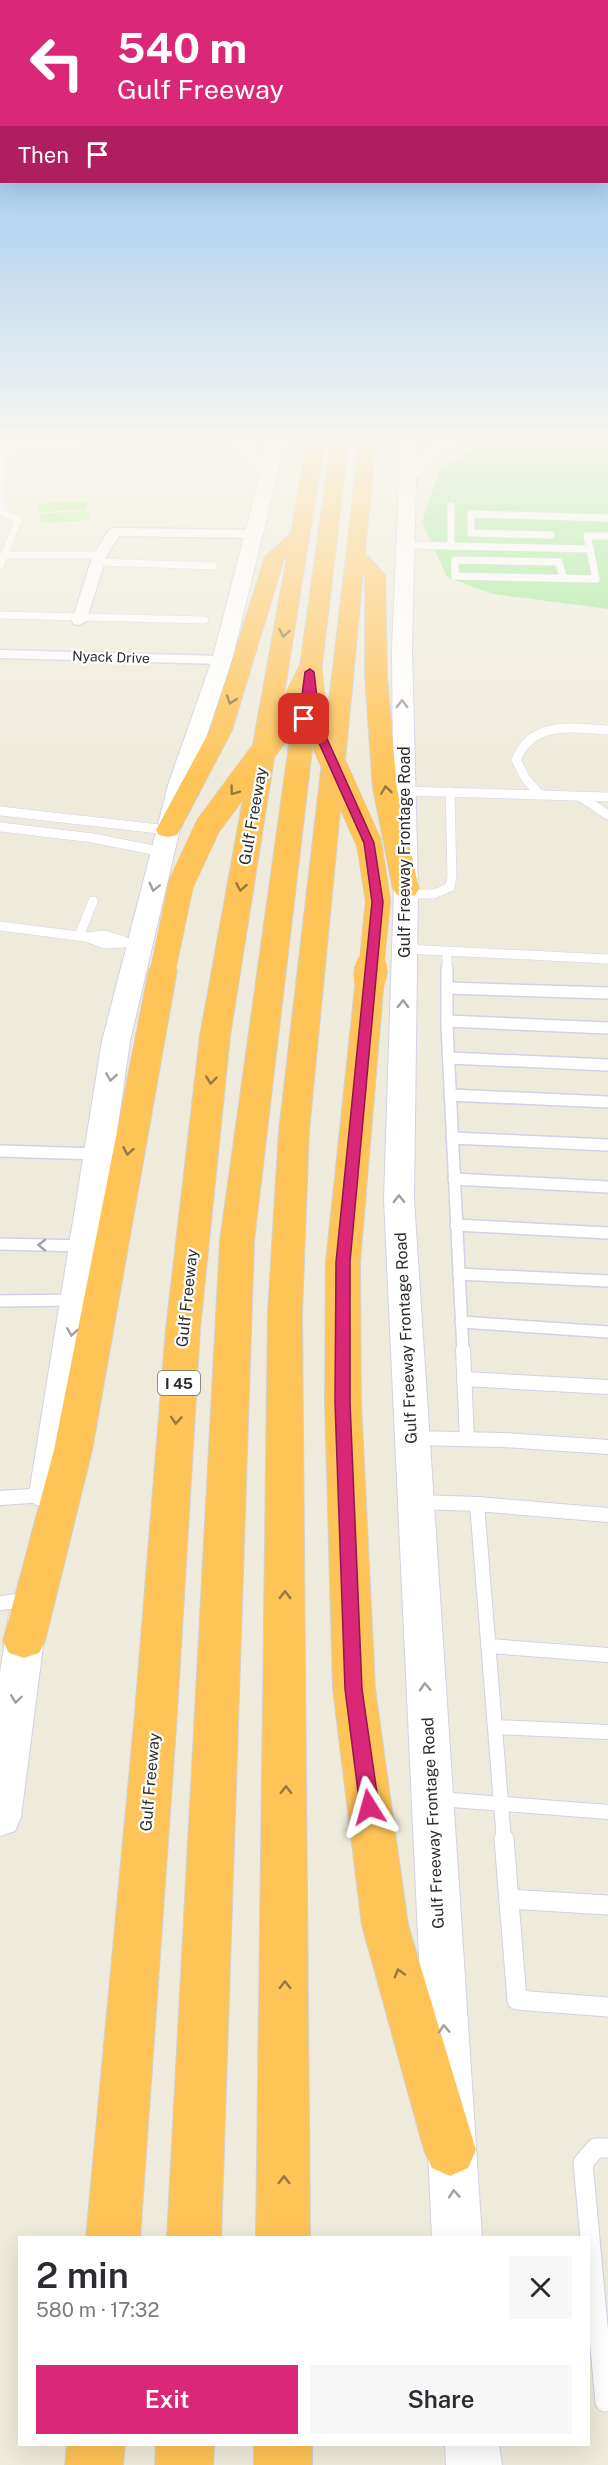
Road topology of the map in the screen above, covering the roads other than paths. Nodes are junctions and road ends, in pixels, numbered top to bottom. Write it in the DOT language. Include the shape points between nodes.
graph roads {
  1 [pos="104,551"];
  2 [pos="250,551"];
  3 [pos="281,551"];
  4 [pos="297,551"];
  5 [pos="326,551"];
  6 [pos="405,551"];
  7 [pos="590,551"];
  8 [pos="355,554"];
  9 [pos="2,555"];
  10 [pos="99,559"];
  11 [pos="0,566"];
  12 [pos="214,566"];
  13 [pos="563,578"];
  14 [pos="596,579"];
  15 [pos="608,579"];
  16 [pos="0,615"];
  17 [pos="80,620"];
  18 [pos="205,620"];
  19 [pos="0,654"];
  20 [pos="222,660"];
  21 [pos="310,672"];
  22 [pos="608,730"];
  23 [pos="404,791"];
  24 [pos="450,792"];
  25 [pos="540,795"];
  26 [pos="580,797"];
  27 [pos="608,797"];
  28 [pos="0,811"];
  29 [pos="608,815"];
  30 [pos="0,827"];
  31 [pos="165,841"];
  32 [pos="406,891"];
  33 [pos="93,901"];
  34 [pos="0,926"];
  35 [pos="83,937"];
  36 [pos="132,942"];
  37 [pos="405,949"];
  38 [pos="447,952"];
  39 [pos="608,959"];
  40 [pos="447,988"];
  41 [pos="608,993"];
  42 [pos="447,1021"];
  43 [pos="608,1028"];
  44 [pos="448,1058"];
  45 [pos="608,1065"];
  46 [pos="450,1095"];
  47 [pos="608,1102"];
  48 [pos="452,1138"];
  49 [pos="608,1145"];
  50 [pos="0,1151"];
  51 [pos="99,1154"];
  52 [pos="454,1179"];
  53 [pos="608,1187"];
  54 [pos="456,1225"];
  55 [pos="608,1233"];
  56 [pos="0,1244"];
  57 [pos="85,1246"];
  58 [pos="459,1274"];
  59 [pos="608,1281"];
  60 [pos="77,1300"];
  61 [pos="0,1301"];
  62 [pos="461,1322"];
  63 [pos="608,1332"];
  64 [pos="464,1379"];
  65 [pos="608,1387"];
  66 [pos="412,1438"];
  67 [pos="466,1439"];
  68 [pos="608,1447"];
  69 [pos="47,1495"];
  70 [pos="0,1498"];
  71 [pos="415,1502"];
  72 [pos="477,1504"];
  73 [pos="608,1515"];
  74 [pos="31,1600"];
  75 [pos="0,1603"];
  76 [pos="489,1646"];
  77 [pos="12,1652"];
  78 [pos="608,1655"];
  79 [pos="495,1727"];
  80 [pos="608,1732"];
  81 [pos="432,1799"];
  82 [pos="501,1802"];
  83 [pos="608,1812"];
  84 [pos="0,1817"];
  85 [pos="509,1899"];
  86 [pos="608,1905"];
  87 [pos="608,2007"];
  88 [pos="608,2148"];
  89 [pos="450,2150"];
  90 [pos="113,2236"];
  91 [pos="194,2236"];
  92 [pos="283,2236"];
  93 [pos="457,2236"];
  94 [pos="590,2236"];
  95 [pos="590,2239"];
  96 [pos="605,2402"];
  97 [pos="96,2446"];
  98 [pos="185,2446"];
  99 [pos="283,2446"];
  100 [pos="472,2446"];
  101 [pos="94,2465"];
  102 [pos="184,2465"];
  103 [pos="282,2465"];
  104 [pos="474,2465"];
  1 -- 10 [label="street"];
  2 -- 20 [label="main road"];
  3 -- 31 [label="highway, one-way" via="275,556 220,730"];
  4 -- 90 [label="highway, Gulf Freeway / I 45, one-way" via="215,1036 183,1329"];
  5 -- 21 [label="highway"];
  23 -- 6 [label="main road, Gulf Freeway Frontage Road, one-way"];
  7 -- 14 [label="lane"];
  32 -- 8 [label="highway, one-way" via="385,788 376,676 375,575"];
  92 -- 8 [label="highway, one-way" via="285,1300 294,1131"];
  9 -- 10 [label="lane"];
  9 -- 11 [label="lane"];
  10 -- 12 [label="lane"];
  10 -- 17 [label="street"];
  13 -- 13 [label="lane" via="455,576 455,560 559,562"];
  13 -- 14 [label="lane"];
  14 -- 15 [label="lane"];
  16 -- 17 [label="lane"];
  17 -- 18 [label="lane"];
  19 -- 20 [label="street, Nyack Drive"];
  20 -- 31 [label="main road" via="180,782"];
  21 -- 77 [label="highway, one-way, bridge" via="285,722 208,826 181,884 73,1450"];
  89 -- 21 [label="highway, one-way, bridge" via="385,1925 354,1689 343,1402 343,1262 378,902 369,843 315,723"];
  21 -- 91 [label="highway, bridge" via="237,1241"];
  22 -- 25 [label="lane" via="570,728 540,732 522,745 516,760"];
  23 -- 24 [label="lane"];
  23 -- 32 [label="main road, Gulf Freeway Frontage Road"];
  24 -- 25 [label="lane"];
  24 -- 32 [label="lane" via="450,887 434,894"];
  25 -- 26 [label="lane"];
  26 -- 27 [label="lane"];
  26 -- 29 [label="lane"];
  28 -- 31 [label="lane"];
  30 -- 31 [label="lane" via="93,838"];
  31 -- 36 [label="main road, one-way"];
  32 -- 37 [label="main road, Gulf Freeway Frontage Road"];
  33 -- 35 [label="lane"];
  34 -- 35 [label="lane"];
  35 -- 36 [label="lane" via="117,936"];
  36 -- 51 [label="main road, one-way"];
  37 -- 38 [label="lane"];
  66 -- 37 [label="main road, Gulf Freeway Frontage Road, one-way" via="399,1199"];
  38 -- 39 [label="lane"];
  38 -- 40 [label="lane"];
  40 -- 41 [label="lane"];
  40 -- 42 [label="lane"];
  42 -- 43 [label="lane"];
  42 -- 44 [label="lane"];
  44 -- 45 [label="lane"];
  44 -- 46 [label="lane"];
  46 -- 47 [label="lane"];
  46 -- 48 [label="lane"];
  48 -- 49 [label="lane"];
  48 -- 52 [label="lane"];
  50 -- 51 [label="lane"];
  51 -- 57 [label="main road"];
  52 -- 53 [label="lane"];
  52 -- 54 [label="lane"];
  54 -- 55 [label="lane"];
  54 -- 58 [label="lane"];
  57 -- 56 [label="lane, one-way"];
  57 -- 60 [label="main road"];
  58 -- 59 [label="lane"];
  58 -- 62 [label="lane"];
  60 -- 61 [label="lane"];
  60 -- 69 [label="main road, one-way"];
  62 -- 63 [label="lane"];
  62 -- 64 [label="lane"];
  64 -- 65 [label="lane"];
  64 -- 67 [label="lane"];
  66 -- 67 [label="lane"];
  66 -- 71 [label="main road, Gulf Freeway Frontage Road"];
  67 -- 68 [label="lane"];
  69 -- 70 [label="lane"];
  69 -- 74 [label="main road"];
  71 -- 72 [label="lane"];
  81 -- 71 [label="main road, Gulf Freeway Frontage Road, one-way"];
  72 -- 73 [label="lane"];
  72 -- 76 [label="lane"];
  74 -- 75 [label="lane"];
  74 -- 77 [label="main road"];
  76 -- 78 [label="lane"];
  76 -- 79 [label="lane"];
  77 -- 84 [label="main road, one-way"];
  79 -- 80 [label="lane"];
  79 -- 82 [label="lane"];
  81 -- 82 [label="lane"];
  89 -- 81 [label="main road, Gulf Freeway Frontage Road, one-way"];
  82 -- 83 [label="lane"];
  82 -- 85 [label="lane"];
  85 -- 86 [label="lane"];
  85 -- 87 [label="lane" via="517,2000"];
  88 -- 94 [label="lane" via="596,2148 583,2163"];
  93 -- 89 [label="main road, Gulf Freeway Frontage Road, one-way"];
  95 -- 96 [label="lane"];
  97 -- 101 [label="highway"];
  98 -- 102 [label="highway"];
  99 -- 103 [label="highway"];
  100 -- 104 [label="main road"];
}
